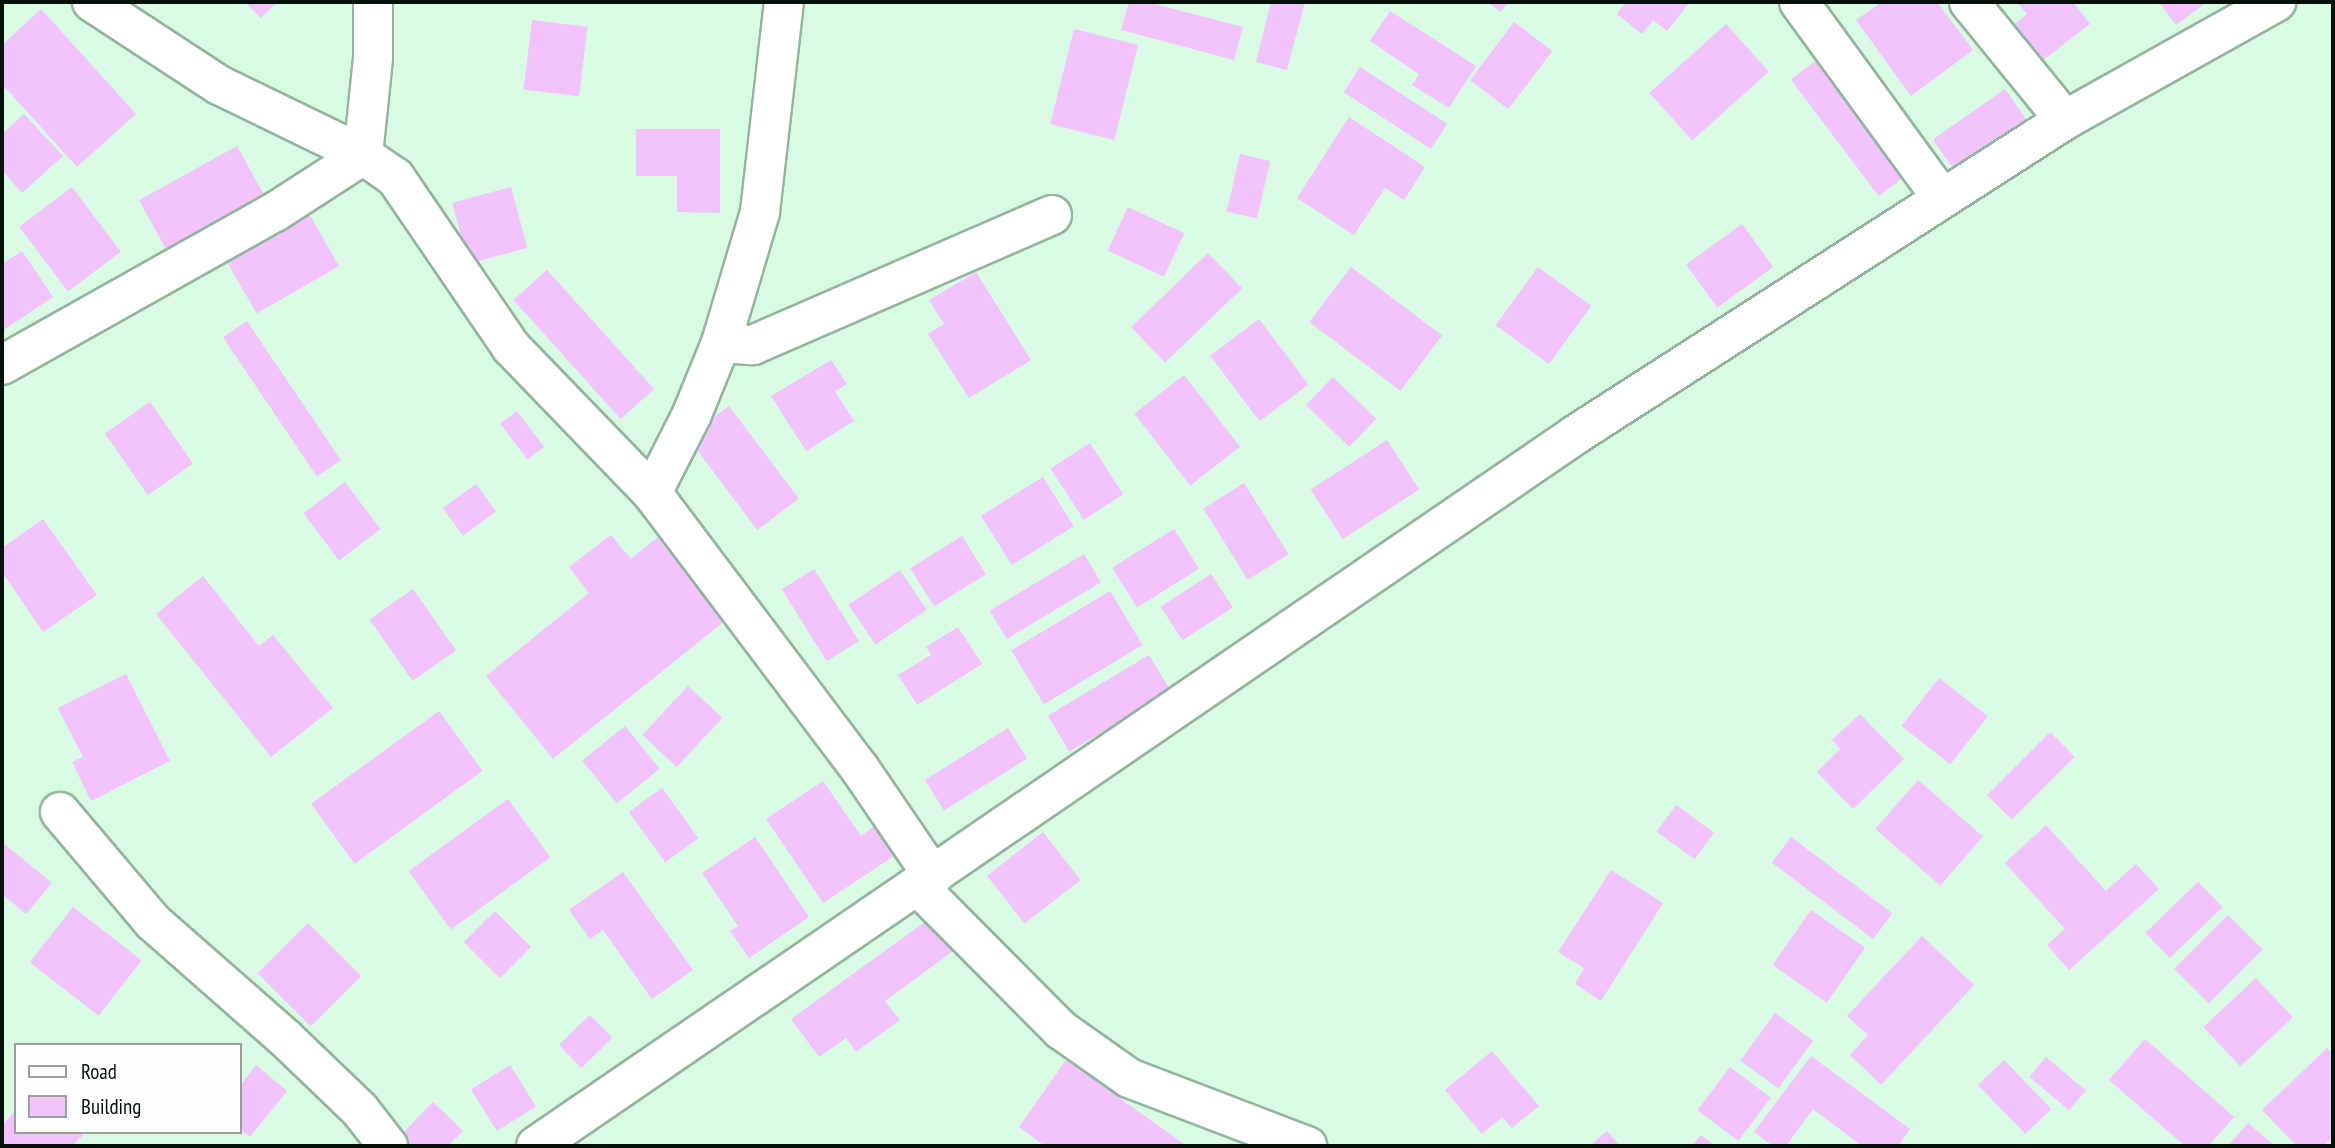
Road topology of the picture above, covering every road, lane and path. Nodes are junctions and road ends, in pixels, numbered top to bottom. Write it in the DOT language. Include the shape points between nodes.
graph roads {
  1 [pos="92,2"];
  2 [pos="373,2"];
  3 [pos="784,2"];
  4 [pos="1799,2"];
  5 [pos="1969,2"];
  6 [pos="2276,2"];
  7 [pos="2066,120"];
  8 [pos="363,155"];
  9 [pos="1942,198"];
  10 [pos="1052,215"];
  11 [pos="721,343"];
  12 [pos="2,365"];
  13 [pos="652,493"];
  14 [pos="60,812"];
  15 [pos="926,882"];
  16 [pos="388,1146"];
  17 [pos="536,1146"];
  18 [pos="1307,1146"];
  1 -- 8 [label="street" via="219,85"];
  2 -- 8 [label="street" via="373,58"];
  3 -- 11 [label="street" via="760,212"];
  4 -- 9 [label="street"];
  5 -- 7 [label="street"];
  6 -- 7 [label="street"];
  7 -- 9 [label="street"];
  8 -- 12 [label="street" via="275,212"];
  8 -- 13 [label="street" via="395,177 511,347"];
  9 -- 15 [label="street" via="1575,435"];
  10 -- 11 [label="street" via="753,345"];
  11 -- 13 [label="street"];
  13 -- 15 [label="street" via="860,769"];
  14 -- 16 [label="street" via="153,922 284,1037 360,1110"];
  15 -- 17 [label="street"];
  15 -- 18 [label="street" via="1061,1030 1129,1078"];
}
